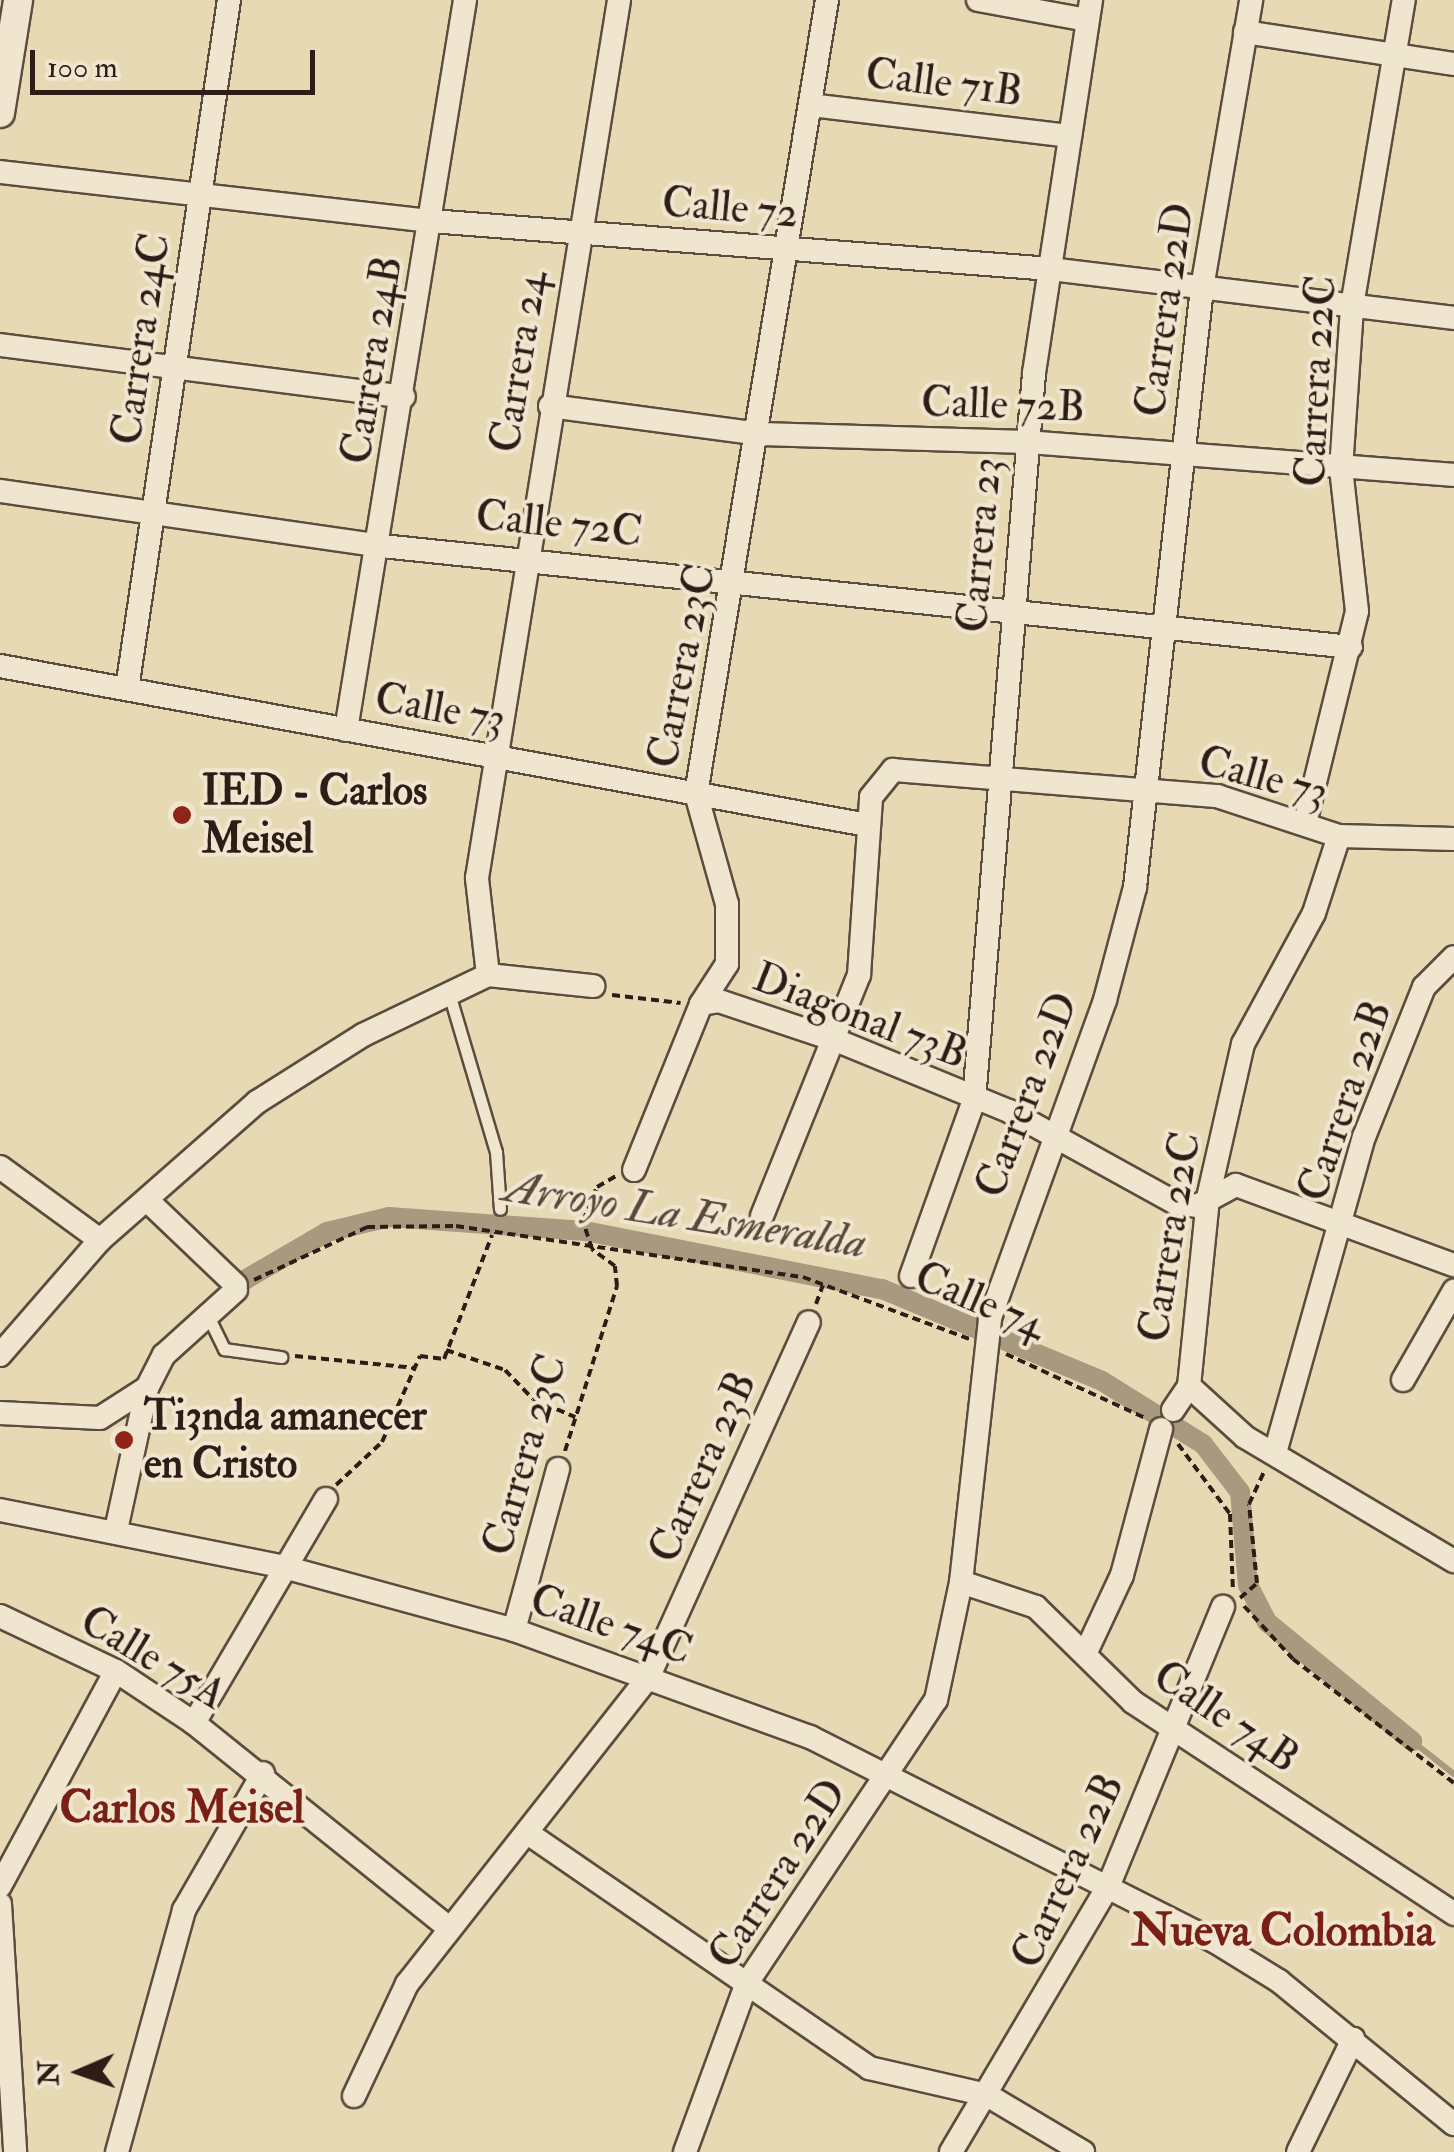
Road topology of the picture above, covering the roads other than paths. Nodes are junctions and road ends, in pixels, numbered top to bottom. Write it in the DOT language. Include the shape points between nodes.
graph roads {
  1 [pos="18,0"];
  2 [pos="229,0"];
  3 [pos="465,0"];
  4 [pos="619,0"];
  5 [pos="828,0"];
  6 [pos="978,0"];
  7 [pos="1250,0"];
  8 [pos="1404,0"];
  9 [pos="1089,10"];
  10 [pos="1245,32"];
  11 [pos="1394,55"];
  12 [pos="1454,64"];
  13 [pos="810,105"];
  14 [pos="0,113"];
  15 [pos="1070,136"];
  16 [pos="0,172"];
  17 [pos="200,194"];
  18 [pos="431,222"];
  19 [pos="577,233"];
  20 [pos="786,250"];
  21 [pos="1050,270"];
  22 [pos="1202,288"];
  23 [pos="1352,306"];
  24 [pos="1454,318"];
  25 [pos="0,345"];
  26 [pos="174,370"];
  27 [pos="404,396"];
  28 [pos="550,406"];
  29 [pos="761,434"];
  30 [pos="1027,442"];
  31 [pos="1184,452"];
  32 [pos="1341,469"];
  33 [pos="1454,475"];
  34 [pos="0,490"];
  35 [pos="153,513"];
  36 [pos="382,546"];
  37 [pos="526,557"];
  38 [pos="737,581"];
  39 [pos="1010,614"];
  40 [pos="1164,631"];
  41 [pos="1351,647"];
  42 [pos="0,666"];
  43 [pos="127,689"];
  44 [pos="346,730"];
  45 [pos="495,757"];
  46 [pos="996,776"];
  47 [pos="1146,788"];
  48 [pos="696,794"];
  49 [pos="1305,823"];
  50 [pos="867,825"];
  51 [pos="1339,836"];
  52 [pos="1454,839"];
  53 [pos="1454,957"];
  54 [pos="488,975"];
  55 [pos="592,986"];
  56 [pos="448,988"];
  57 [pos="701,1004"];
  58 [pos="838,1041"];
  59 [pos="974,1100"];
  60 [pos="1052,1135"];
  61 [pos="0,1167"];
  62 [pos="634,1170"];
  63 [pos="1208,1198"];
  64 [pos="149,1202"];
  65 [pos="500,1209"];
  66 [pos="762,1216"];
  67 [pos="1344,1218"];
  68 [pos="100,1240"];
  69 [pos="1454,1266"];
  70 [pos="911,1276"];
  71 [pos="1454,1290"];
  72 [pos="207,1314"];
  73 [pos="809,1322"];
  74 [pos="0,1355"];
  75 [pos="282,1357"];
  76 [pos="1403,1380"];
  77 [pos="1189,1386"];
  78 [pos="146,1388"];
  79 [pos="0,1414"];
  80 [pos="1274,1453"];
  81 [pos="558,1469"];
  82 [pos="326,1498"];
  83 [pos="0,1510"];
  84 [pos="116,1530"];
  85 [pos="1454,1562"];
  86 [pos="284,1566"];
  87 [pos="961,1582"];
  88 [pos="1233,1601"];
  89 [pos="0,1616"];
  90 [pos="514,1630"];
  91 [pos="1086,1652"];
  92 [pos="116,1670"];
  93 [pos="650,1676"];
  94 [pos="194,1723"];
  95 [pos="1174,1730"];
  96 [pos="889,1771"];
  97 [pos="264,1773"];
  98 [pos="529,1834"];
  99 [pos="0,1886"];
  100 [pos="1108,1887"];
  101 [pos="0,1904"];
  102 [pos="1454,1914"];
  103 [pos="448,1927"];
  104 [pos="747,1983"];
  105 [pos="1353,2039"];
  106 [pos="987,2094"];
  107 [pos="354,2096"];
  108 [pos="1454,2124"];
  109 [pos="16,2152"];
  110 [pos="117,2152"];
  111 [pos="684,2152"];
  112 [pos="951,2152"];
  113 [pos="1083,2152"];
  114 [pos="1298,2152"];
  1 -- 14 [label="street"];
  2 -- 17 [label="street, Carrera 24C"];
  3 -- 18 [label="street, Carrera 24B"];
  4 -- 19 [label="street, Carrera 24"];
  5 -- 13 [label="street, Carrera 23C"];
  6 -- 9 [label="street"];
  7 -- 10 [label="street, Carrera 22D"];
  8 -- 11 [label="street, Carrera 22C"];
  9 -- 15 [label="street, Carrera 23"];
  10 -- 11 [label="street"];
  10 -- 22 [label="street, Carrera 22D"];
  11 -- 12 [label="street"];
  11 -- 23 [label="street, Carrera 22C"];
  13 -- 15 [label="street, Calle 71B"];
  13 -- 20 [label="street, Carrera 23C"];
  15 -- 21 [label="street, Carrera 23"];
  16 -- 17 [label="street, Calle 72"];
  17 -- 18 [label="street, Calle 72"];
  17 -- 26 [label="street, Carrera 24C"];
  18 -- 19 [label="street, Calle 72"];
  18 -- 27 [label="street, Carrera 24B"];
  19 -- 20 [label="street, Calle 72"];
  19 -- 28 [label="street, Carrera 24"];
  20 -- 21 [label="street, Calle 72"];
  20 -- 29 [label="street, Carrera 23C"];
  21 -- 22 [label="street, Calle 72"];
  21 -- 30 [label="street, Carrera 23"];
  22 -- 23 [label="street, Calle 72"];
  22 -- 31 [label="street, Carrera 22D"];
  23 -- 24 [label="street, Calle 72"];
  23 -- 32 [label="street, Carrera 22C"];
  25 -- 26 [label="street"];
  26 -- 27 [label="street"];
  26 -- 35 [label="street, Carrera 24C"];
  27 -- 36 [label="street, Carrera 24B"];
  28 -- 29 [label="street, Calle 72B"];
  28 -- 37 [label="street, Carrera 24"];
  29 -- 30 [label="street, Calle 72B"];
  29 -- 38 [label="street, Carrera 23C"];
  30 -- 31 [label="street, Calle 72B"];
  30 -- 39 [label="street, Carrera 23"];
  31 -- 32 [label="street, Calle 72B"];
  31 -- 40 [label="street, Carrera 22D"];
  32 -- 33 [label="street, Calle 72B"];
  32 -- 41 [label="street, Carrera 22C" via="1357,578"];
  34 -- 35 [label="street, Calle 72C"];
  35 -- 36 [label="street, Calle 72C"];
  35 -- 43 [label="street, Carrera 24C"];
  36 -- 37 [label="street, Calle 72C"];
  36 -- 44 [label="street, Carrera 24B"];
  37 -- 38 [label="street, Calle 72C"];
  37 -- 45 [label="street, Carrera 24"];
  38 -- 39 [label="street, Calle 72C"];
  38 -- 48 [label="street, Carrera 23C"];
  39 -- 40 [label="street, Calle 72C"];
  39 -- 46 [label="street, Carrera 23"];
  40 -- 41 [label="street, Calle 72C"];
  40 -- 47 [label="street, Carrera 22D"];
  41 -- 49 [label="street, Carrera 22C"];
  42 -- 43 [label="street, Calle 73"];
  43 -- 44 [label="street, Calle 73"];
  44 -- 45 [label="street, Calle 73"];
  45 -- 48 [label="street, Calle 73"];
  45 -- 54 [label="street, Carrera 24" via="476,878"];
  46 -- 47 [label="street, Calle 73"];
  46 -- 50 [label="street, Calle 73" via="893,770 876,780"];
  46 -- 59 [label="street, Carrera 23"];
  47 -- 49 [label="street, Calle 73" via="1216,796"];
  47 -- 60 [label="street, Carrera 22D" via="1119,956"];
  48 -- 50 [label="street, Calle 73"];
  48 -- 57 [label="street, Carrera 23C" via="732,935 728,964"];
  49 -- 51 [label="street, Calle 73"];
  50 -- 58 [label="street" via="859,976"];
  51 -- 52 [label="street, Calle 73"];
  51 -- 63 [label="street, Carrera 22C" via="1298,946 1252,1013"];
  53 -- 67 [label="street, Carrera 22B" via="1416,1006"];
  54 -- 55 [label="street"];
  54 -- 56 [label="street"];
  56 -- 64 [label="street" via="257,1102"];
  56 -- 65 [label="lane" via="496,1152"];
  57 -- 58 [label="street, Diagonal 73B" via="719,1001"];
  57 -- 62 [label="street, Carrera 23C"];
  58 -- 59 [label="street, Diagonal 73B"];
  58 -- 66 [label="street" via="812,1078"];
  59 -- 60 [label="street, Diagonal 73B"];
  59 -- 70 [label="street"];
  60 -- 63 [label="street, Diagonal 73B" via="1176,1203"];
  60 -- 87 [label="street, Carrera 22D" via="990,1318"];
  61 -- 68 [label="street"];
  63 -- 67 [label="street, Diagonal 73B" via="1236,1185"];
  63 -- 77 [label="street, Carrera 22C"];
  64 -- 68 [label="street"];
  64 -- 72 [label="street" via="237,1287"];
  67 -- 69 [label="street, Diagonal 73B"];
  67 -- 80 [label="street, Carrera 22B"];
  68 -- 74 [label="street"];
  71 -- 76 [label="street"];
  72 -- 75 [label="lane" via="224,1349"];
  72 -- 78 [label="street" via="164,1354"];
  73 -- 93 [label="street, Carrera 23B"];
  77 -- 80 [label="street"];
  77 -- 91 [label="street, Carrera 22C" via="1167,1420 1132,1547"];
  78 -- 79 [label="street" via="100,1418"];
  78 -- 84 [label="street"];
  80 -- 85 [label="street"];
  81 -- 90 [label="street, Carrera 23C"];
  82 -- 86 [label="street"];
  83 -- 84 [label="street, Calle 74C"];
  84 -- 86 [label="street, Calle 74C"];
  86 -- 90 [label="street, Calle 74C"];
  86 -- 94 [label="street"];
  87 -- 91 [label="street, Calle 74B" via="1036,1608"];
  87 -- 96 [label="street, Carrera 22D" via="936,1700"];
  88 -- 95 [label="street, Carrera 22B"];
  89 -- 92 [label="street, Calle 75A"];
  90 -- 93 [label="street, Calle 74C"];
  91 -- 95 [label="street, Calle 74B"];
  92 -- 94 [label="street, Calle 75A"];
  92 -- 99 [label="street"];
  93 -- 96 [label="street, Calle 74C"];
  93 -- 98 [label="street, Carrera 23B"];
  94 -- 97 [label="street, Calle 75A"];
  95 -- 100 [label="street, Carrera 22B"];
  95 -- 102 [label="street, Calle 74B"];
  96 -- 100 [label="street, Calle 74C"];
  96 -- 104 [label="street, Carrera 22D"];
  97 -- 103 [label="street"];
  97 -- 110 [label="street" via="184,1910"];
  98 -- 103 [label="street, Carrera 23B"];
  98 -- 104 [label="street"];
  100 -- 105 [label="street, Calle 74C" via="1279,1981"];
  100 -- 106 [label="street, Carrera 22B"];
  101 -- 109 [label="street"];
  103 -- 107 [label="street, Carrera 23B" via="397,2001"];
  104 -- 106 [label="street" via="884,2075"];
  104 -- 111 [label="street, Carrera 22D"];
  105 -- 108 [label="street, Calle 74C"];
  105 -- 114 [label="street"];
  106 -- 112 [label="street, Carrera 22B"];
  106 -- 113 [label="street"];
}
